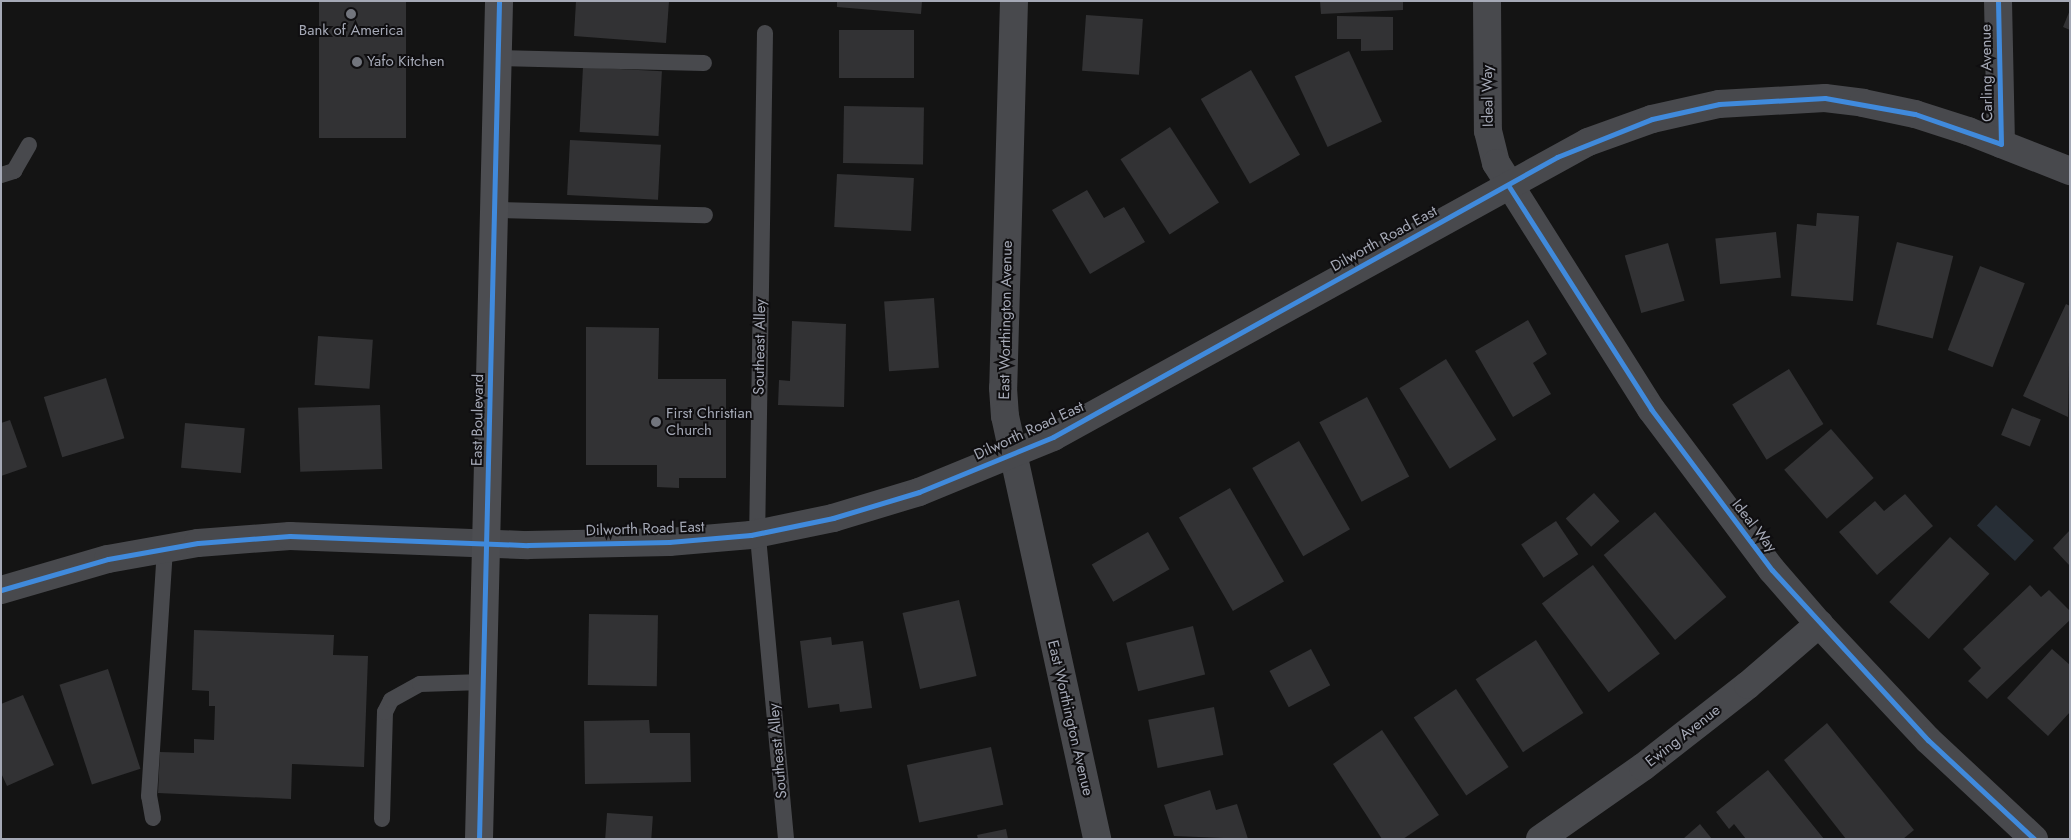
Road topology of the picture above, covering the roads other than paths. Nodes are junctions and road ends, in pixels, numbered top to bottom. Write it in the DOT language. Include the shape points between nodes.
graph roads {
  1 [pos="499,1"];
  2 [pos="1014,1"];
  3 [pos="1487,1"];
  4 [pos="1998,1"];
  5 [pos="765,33"];
  6 [pos="498,58"];
  7 [pos="704,63"];
  8 [pos="2001,144"];
  9 [pos="29,145"];
  10 [pos="2070,171"];
  11 [pos="1,175"];
  12 [pos="1508,185"];
  13 [pos="495,210"];
  14 [pos="705,215"];
  15 [pos="1011,456"];
  16 [pos="758,534"];
  17 [pos="488,543"];
  18 [pos="165,548"];
  19 [pos="1,590"];
  20 [pos="1819,624"];
  21 [pos="483,682"];
  22 [pos="154,818"];
  23 [pos="382,820"];
  24 [pos="479,839"];
  25 [pos="786,839"];
  26 [pos="1097,839"];
  27 [pos="1540,839"];
  28 [pos="2034,839"];
  1 -- 6 [label="street, East Boulevard"];
  2 -- 15 [label="street, East Worthington Avenue" via="1002,388"];
  3 -- 12 [label="street, Ideal Way" via="1488,131 1496,164"];
  4 -- 8 [label="street, Carling Avenue"];
  5 -- 16 [label="lane, Southeast Alley"];
  6 -- 7 [label="lane"];
  6 -- 13 [label="street, East Boulevard"];
  8 -- 10 [label="street, Dilworth Road East"];
  8 -- 12 [label="street, Dilworth Road East" via="1915,114 1863,103 1825,98 1761,100 1719,104 1652,119 1588,142"];
  9 -- 11 [label="lane" via="14,171"];
  12 -- 15 [label="street, Dilworth Road East" via="1052,437"];
  12 -- 20 [label="street, Ideal Way" via="1665,429 1772,570"];
  13 -- 14 [label="lane"];
  13 -- 17 [label="street, East Boulevard"];
  15 -- 16 [label="street, Dilworth Road East" via="919,492 833,518"];
  15 -- 26 [label="street, East Worthington Avenue"];
  16 -- 17 [label="street, Dilworth Road East" via="669,542"];
  16 -- 25 [label="lane, Southeast Alley"];
  17 -- 18 [label="street, Dilworth Road East" via="290,536"];
  17 -- 21 [label="street, East Boulevard"];
  18 -- 19 [label="street, Dilworth Road East" via="108,559"];
  18 -- 22 [label="lane" via="149,796"];
  20 -- 27 [label="street, Ewing Avenue" via="1748,685 1643,767"];
  20 -- 28 [label="street, Ideal Way" via="1928,740"];
  21 -- 23 [label="lane" via="420,684 391,700 385,712"];
  21 -- 24 [label="street, East Boulevard"];
}
